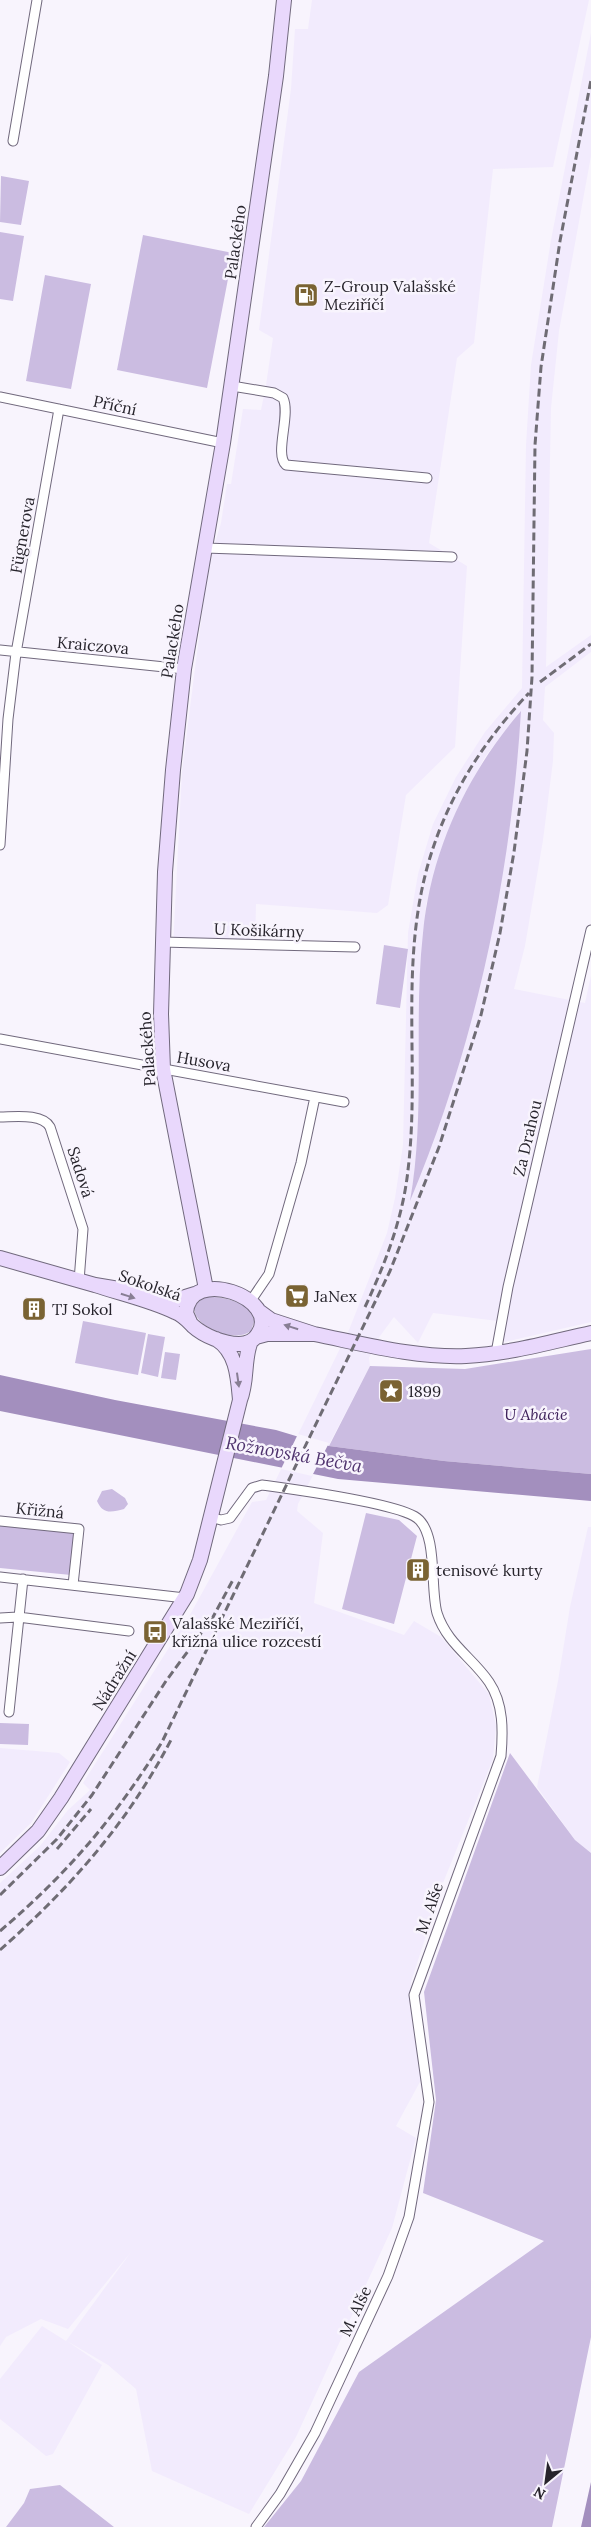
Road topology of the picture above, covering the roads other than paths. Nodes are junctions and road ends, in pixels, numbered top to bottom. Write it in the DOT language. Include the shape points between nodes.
graph roads {
  1 [pos="37,0"];
  2 [pos="284,0"];
  3 [pos="12,141"];
  4 [pos="232,386"];
  5 [pos="0,397"];
  6 [pos="59,409"];
  7 [pos="224,443"];
  8 [pos="427,478"];
  9 [pos="205,548"];
  10 [pos="452,557"];
  11 [pos="0,650"];
  12 [pos="16,653"];
  13 [pos="184,669"];
  14 [pos="0,845"];
  15 [pos="591,930"];
  16 [pos="162,942"];
  17 [pos="355,947"];
  18 [pos="0,1039"];
  19 [pos="163,1069"];
  20 [pos="315,1097"];
  21 [pos="344,1102"];
  22 [pos="0,1117"];
  23 [pos="0,1258"];
  24 [pos="79,1281"];
  25 [pos="95,1285"];
  26 [pos="200,1292"];
  27 [pos="250,1302"];
  28 [pos="260,1312"];
  29 [pos="190,1322"];
  30 [pos="591,1333"];
  31 [pos="314,1334"];
  32 [pos="216,1339"];
  33 [pos="254,1339"];
  34 [pos="496,1353"];
  35 [pos="239,1404"];
  36 [pos="210,1517"];
  37 [pos="0,1520"];
  38 [pos="0,1577"];
  39 [pos="23,1579"];
  40 [pos="73,1585"];
  41 [pos="185,1598"];
  42 [pos="18,1617"];
  43 [pos="0,1618"];
  44 [pos="129,1631"];
  45 [pos="9,1712"];
  46 [pos="0,1868"];
  47 [pos="256,2527"];
  1 -- 3 [label="street"];
  2 -- 4 [label="street, Palackého"];
  4 -- 7 [label="street, Palackého"];
  4 -- 8 [label="street" via="274,393 283,398 281,457 286,465"];
  5 -- 6 [label="street, Příční"];
  6 -- 7 [label="street, Příční"];
  6 -- 12 [label="street, Fügnerova"];
  7 -- 9 [label="street, Palackého"];
  9 -- 10 [label="street"];
  9 -- 13 [label="street, Palackého" via="204,582"];
  11 -- 12 [label="street, Kraiczova"];
  12 -- 13 [label="street, Kraiczova"];
  12 -- 14 [label="street, Fügnerova"];
  13 -- 16 [label="street, Palackého" via="173,770"];
  15 -- 34 [label="street, Za Drahou" via="508,1287"];
  16 -- 17 [label="street, U Košikárny"];
  16 -- 19 [label="street, Palackého"];
  18 -- 19 [label="street, Husova"];
  19 -- 20 [label="street, Husova"];
  19 -- 26 [label="street, Palackého"];
  20 -- 21 [label="street, Husova"];
  20 -- 27 [label="street" via="301,1163 269,1274"];
  22 -- 24 [label="street, Sadová" via="40,1119 50,1127 83,1229"];
  23 -- 24 [label="street, Sokolská"];
  24 -- 25 [label="street, Sokolská"];
  25 -- 26 [label="street, Sokolská" via="179,1300"];
  25 -- 29 [label="street, Sokolská, one-way" via="166,1308"];
  26 -- 27 [label="street, Sokolská" via="231,1292"];
  26 -- 29 [label="street, Sokolská" via="186,1308"];
  27 -- 28 [label="street, Sokolská"];
  31 -- 28 [label="street, Sokolská, one-way" via="271,1320"];
  28 -- 33 [label="street" via="262,1328"];
  29 -- 32 [label="street, Sokolská"];
  30 -- 34 [label="street"];
  31 -- 33 [label="street, Sokolská" via="267,1334"];
  31 -- 34 [label="street, Sokolská" via="393,1350 449,1356"];
  32 -- 33 [label="street, Sokolská" via="238,1344"];
  32 -- 35 [label="street, Nádražní, one-way" via="233,1360"];
  33 -- 35 [label="street, Nádražní" via="246,1358 247,1378"];
  35 -- 36 [label="street, Nádražní"];
  36 -- 41 [label="street, Nádražní" via="197,1568"];
  36 -- 47 [label="street, M. Alše" via="230,1518 252,1488 262,1485 392,1508 415,1516 424,1525 430,1540 433,1588 442,1624 454,1645 493,1688 503,1731 501,1756 414,1995 429,2102 409,2217 388,2276 315,2433 280,2494"];
  37 -- 40 [label="street, Křižná" via="80,1529"];
  38 -- 39 [label="street"];
  39 -- 40 [label="street"];
  39 -- 42 [label="street"];
  40 -- 41 [label="street"];
  41 -- 46 [label="street, Nádražní" via="61,1798 38,1831"];
  42 -- 43 [label="street"];
  42 -- 44 [label="street"];
  42 -- 45 [label="street"];
}
